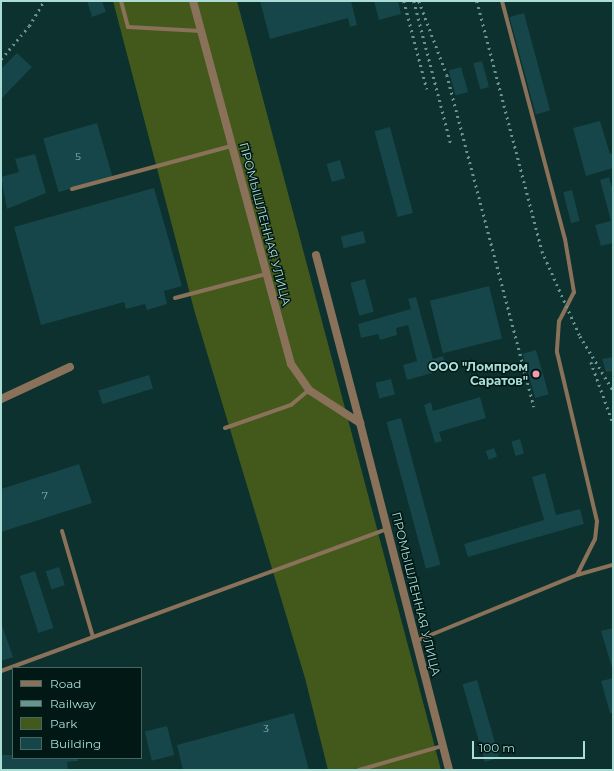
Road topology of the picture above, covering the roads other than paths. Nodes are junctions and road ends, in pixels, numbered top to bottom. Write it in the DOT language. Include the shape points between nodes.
graph roads {
  1 [pos="121,1"];
  2 [pos="194,1"];
  3 [pos="502,1"];
  4 [pos="201,31"];
  5 [pos="231,146"];
  6 [pos="72,189"];
  7 [pos="316,255"];
  8 [pos="266,274"];
  9 [pos="175,298"];
  10 [pos="70,367"];
  11 [pos="309,390"];
  12 [pos="1,399"];
  13 [pos="360,423"];
  14 [pos="225,428"];
  15 [pos="387,529"];
  16 [pos="62,531"];
  17 [pos="613,565"];
  18 [pos="577,575"];
  19 [pos="93,637"];
  20 [pos="416,641"];
  21 [pos="1,671"];
  22 [pos="442,746"];
  23 [pos="359,770"];
  24 [pos="449,770"];
  1 -- 4 [label="lane" via="128,27"];
  2 -- 4 [label="street, ПРОМЫШЛЕННАЯ УЛИЦА"];
  3 -- 18 [label="lane" via="565,239 574,292 559,321 557,352 597,522 595,539 586,562"];
  4 -- 5 [label="street, ПРОМЫШЛЕННАЯ УЛИЦА"];
  5 -- 6 [label="lane"];
  5 -- 8 [label="street, ПРОМЫШЛЕННАЯ УЛИЦА"];
  7 -- 13 [label="street, ПРОМЫШЛЕННАЯ УЛИЦА"];
  8 -- 9 [label="lane"];
  8 -- 11 [label="street, ПРОМЫШЛЕННАЯ УЛИЦА" via="291,364"];
  10 -- 12 [label="street"];
  11 -- 13 [label="street, ПРОМЫШЛЕННАЯ УЛИЦА"];
  11 -- 14 [label="lane" via="291,405"];
  13 -- 15 [label="street, ПРОМЫШЛЕННАЯ УЛИЦА"];
  15 -- 19 [label="lane"];
  15 -- 20 [label="street, ПРОМЫШЛЕННАЯ УЛИЦА"];
  16 -- 19 [label="lane"];
  17 -- 18 [label="lane"];
  18 -- 20 [label="lane"];
  19 -- 21 [label="lane"];
  20 -- 22 [label="street, ПРОМЫШЛЕННАЯ УЛИЦА"];
  22 -- 23 [label="lane"];
  22 -- 24 [label="street, ПРОМЫШЛЕННАЯ УЛИЦА"];
}
